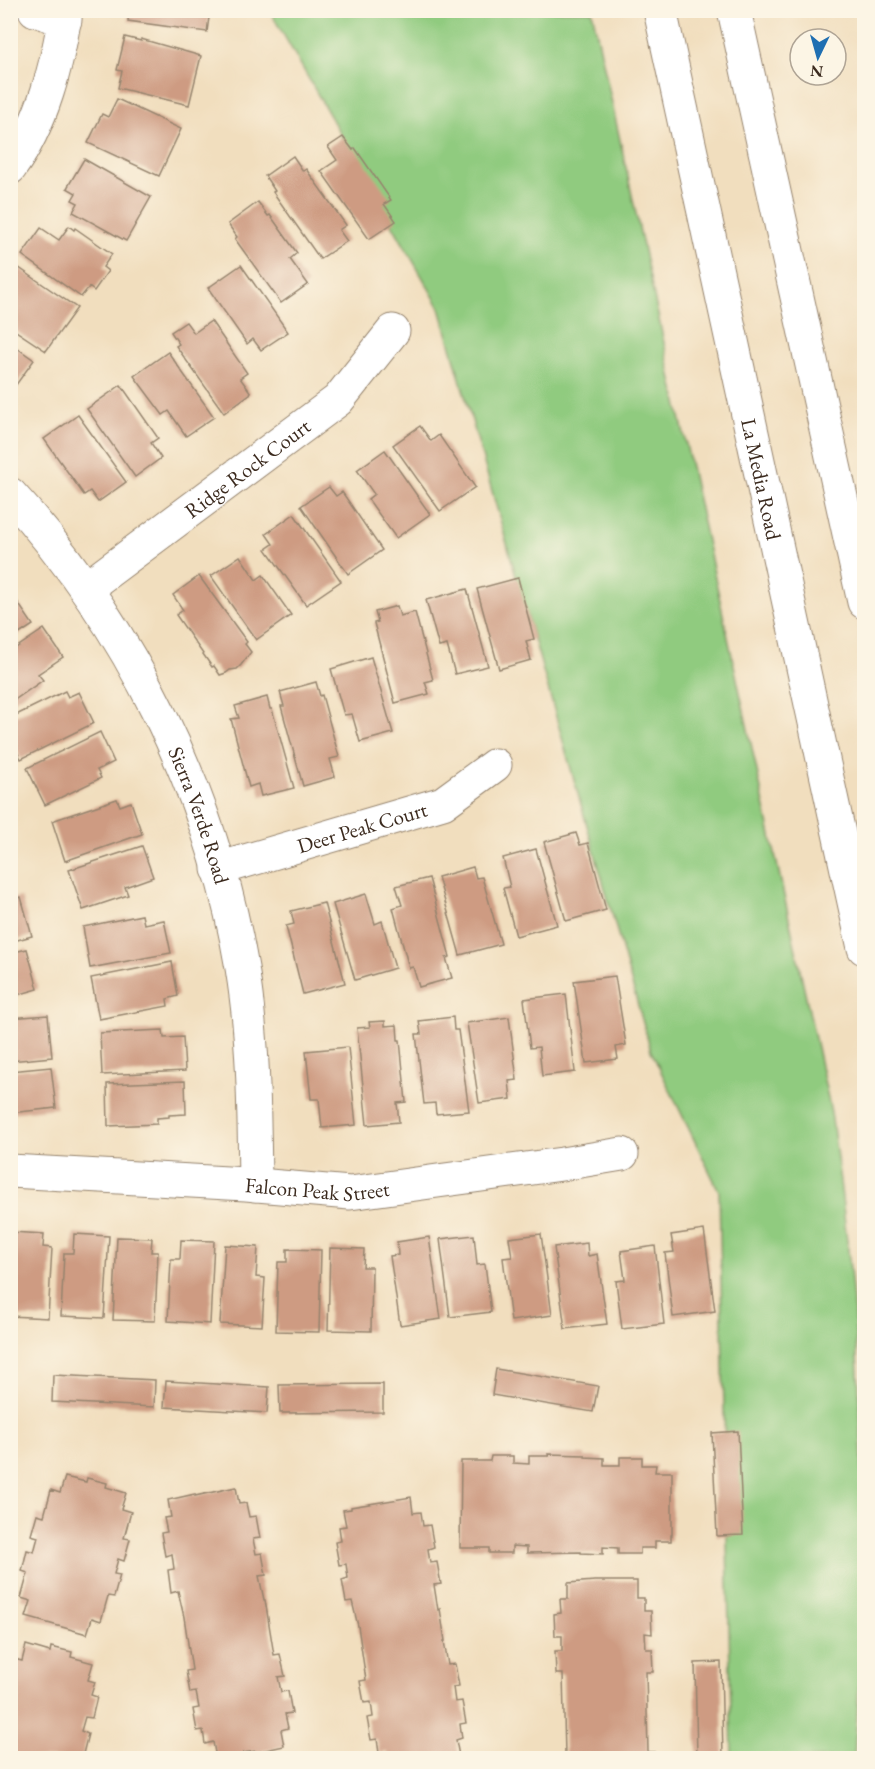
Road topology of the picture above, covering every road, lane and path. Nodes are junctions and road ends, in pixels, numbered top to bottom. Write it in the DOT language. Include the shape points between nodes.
graph roads {
  1 [pos="660,10"];
  2 [pos="734,10"];
  3 [pos="55,14"];
  4 [pos="10,168"];
  5 [pos="393,331"];
  6 [pos="10,494"];
  7 [pos="86,588"];
  8 [pos="864,602"];
  9 [pos="495,765"];
  10 [pos="218,869"];
  11 [pos="864,948"];
  12 [pos="622,1154"];
  13 [pos="10,1171"];
  14 [pos="255,1185"];
  1 -- 11 [label="street, La Media Road"];
  2 -- 8 [label="street"];
  3 -- 4 [label="street" via="62,40 43,107 21,154"];
  5 -- 7 [label="street, Ridge Rock Court" via="339,400"];
  6 -- 7 [label="street, Sierra Verde Road"];
  7 -- 10 [label="street, Sierra Verde Road" via="164,724 199,806"];
  9 -- 10 [label="street, Deer Peak Court" via="443,803"];
  10 -- 14 [label="street, Sierra Verde Road" via="242,969 252,1051"];
  12 -- 14 [label="street, Falcon Peak Street" via="350,1193"];
  13 -- 14 [label="street, Falcon Peak Street"];
}
